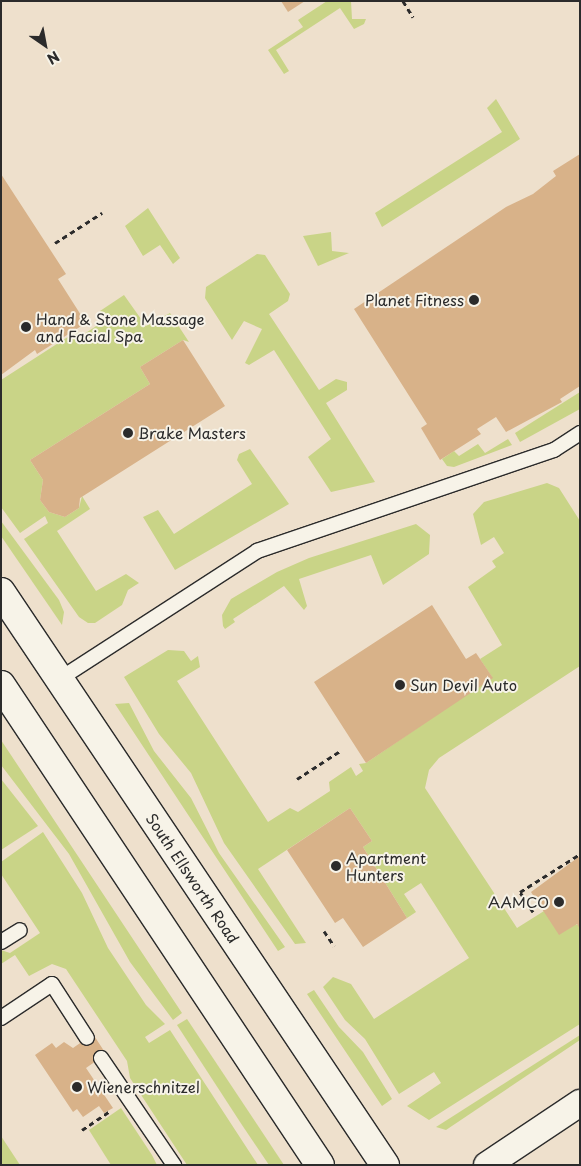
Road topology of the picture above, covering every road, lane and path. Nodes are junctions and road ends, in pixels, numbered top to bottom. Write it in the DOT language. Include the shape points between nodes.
graph roads {
  1 [pos="403,1"];
  2 [pos="412,17"];
  3 [pos="102,213"];
  4 [pos="55,243"];
  5 [pos="580,433"];
  6 [pos="1,592"];
  7 [pos="61,678"];
  8 [pos="1,685"];
  9 [pos="340,751"];
  10 [pos="297,779"];
  11 [pos="580,854"];
  12 [pos="533,912"];
  13 [pos="20,930"];
  14 [pos="324,931"];
  15 [pos="1,942"];
  16 [pos="334,946"];
  17 [pos="1,1018"];
  18 [pos="87,1038"];
  19 [pos="100,1058"];
  20 [pos="580,1103"];
  21 [pos="174,1165"];
  22 [pos="320,1165"];
  23 [pos="385,1165"];
  24 [pos="487,1165"];
  1 -- 2 [label="path"];
  3 -- 4 [label="path"];
  5 -- 7 [label="lane" via="554,450 257,551"];
  6 -- 7 [label="street, South Ellsworth Road"];
  7 -- 23 [label="street, South Ellsworth Road"];
  8 -- 22 [label="street"];
  9 -- 10 [label="path"];
  11 -- 12 [label="path" via="520,892"];
  13 -- 15 [label="lane"];
  14 -- 16 [label="path"];
  17 -- 18 [label="lane" via="52,984"];
  19 -- 21 [label="lane"];
  20 -- 24 [label="street"];
}
